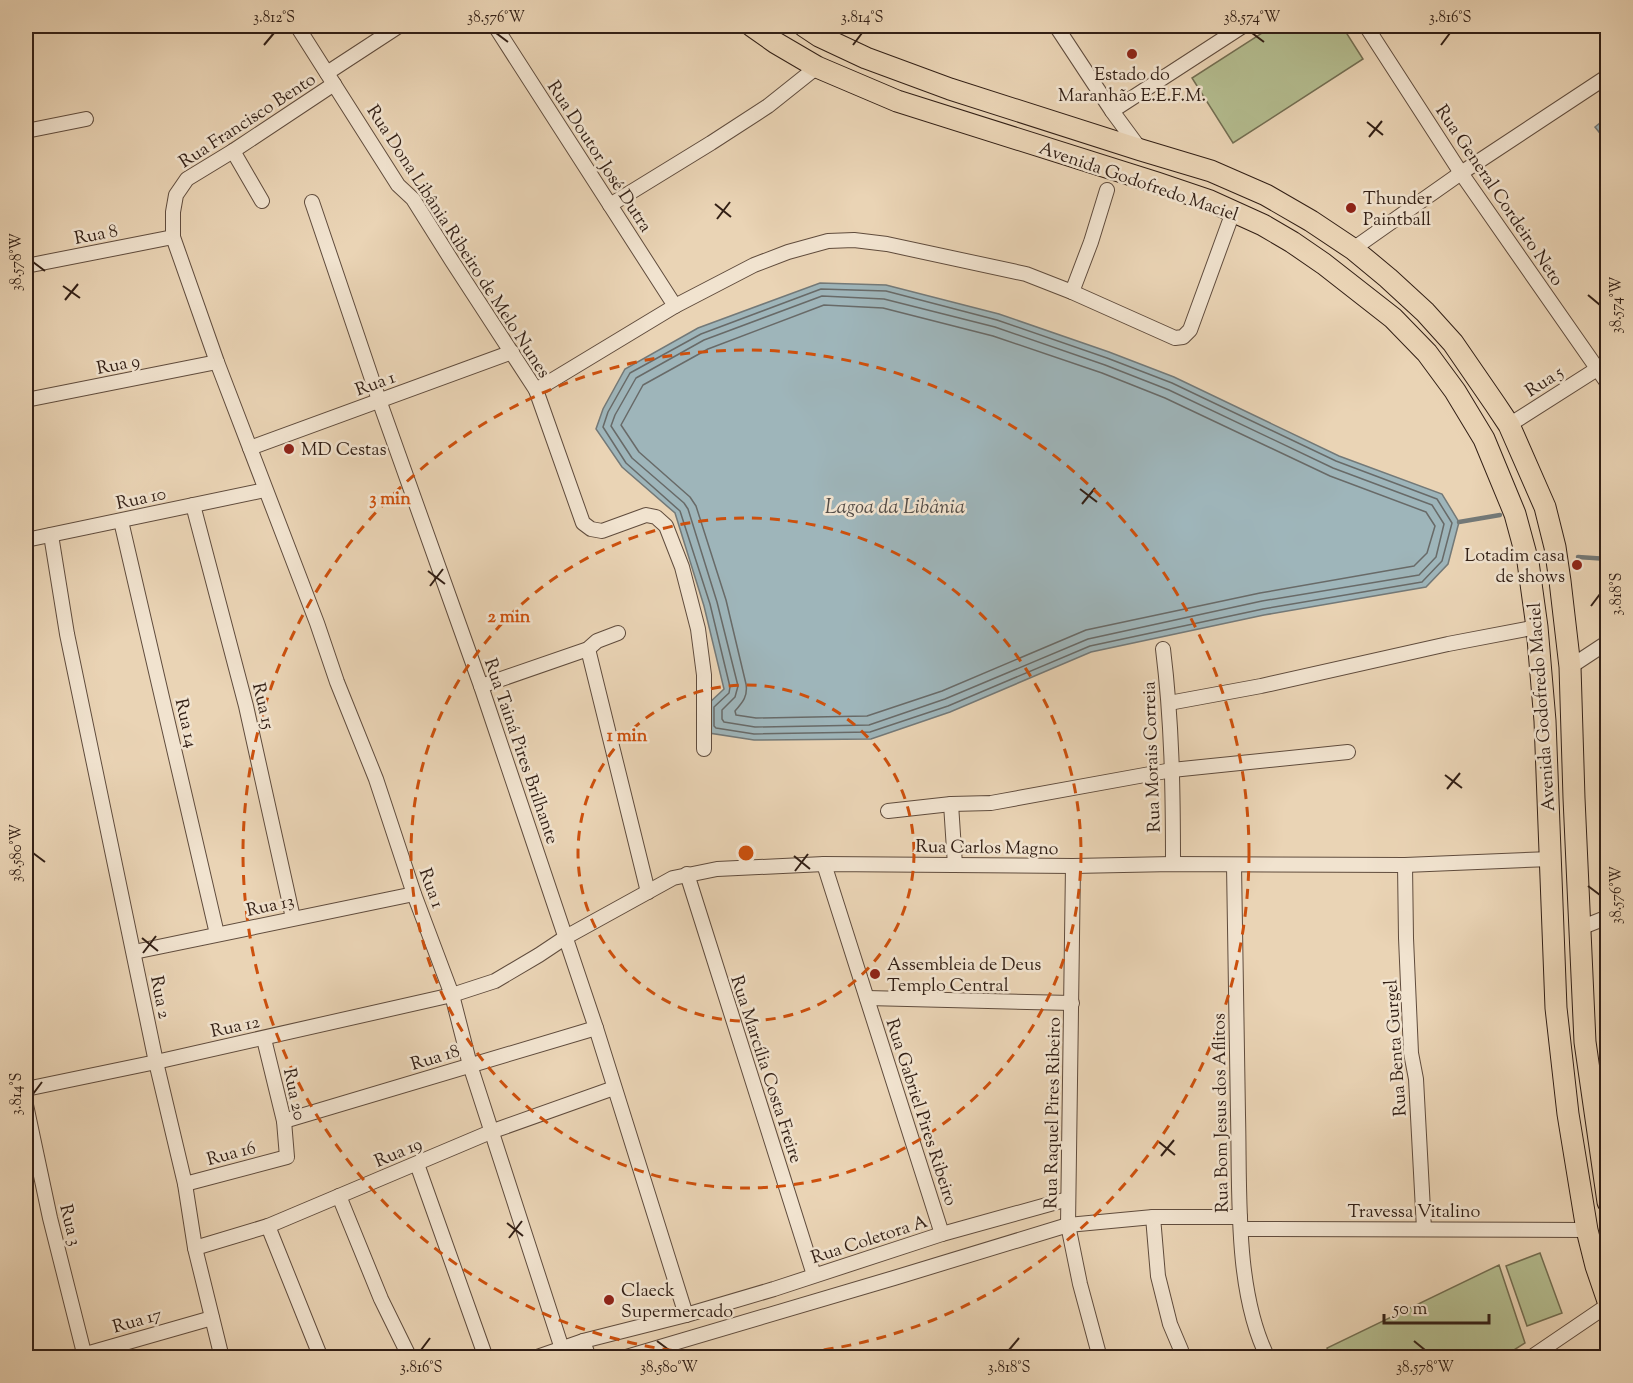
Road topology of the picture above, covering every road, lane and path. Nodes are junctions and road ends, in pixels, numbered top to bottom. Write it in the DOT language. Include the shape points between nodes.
graph roads {
  1 [pos="297,26"];
  2 [pos="399,26"];
  3 [pos="495,26"];
  4 [pos="752,26"];
  5 [pos="1056,26"];
  6 [pos="1243,26"];
  7 [pos="1366,26"];
  8 [pos="820,29"];
  9 [pos="817,67"];
  10 [pos="1608,76"];
  11 [pos="331,79"];
  12 [pos="1112,111"];
  13 [pos="86,119"];
  14 [pos="26,131"];
  15 [pos="1141,150"];
  16 [pos="233,151"];
  17 [pos="1461,173"];
  18 [pos="181,187"];
  19 [pos="1107,190"];
  20 [pos="262,201"];
  21 [pos="312,202"];
  22 [pos="610,205"];
  23 [pos="1233,212"];
  24 [pos="173,237"];
  25 [pos="1353,249"];
  26 [pos="26,266"];
  27 [pos="1072,292"];
  28 [pos="675,306"];
  29 [pos="512,352"];
  30 [pos="217,362"];
  31 [pos="1602,365"];
  32 [pos="1608,384"];
  33 [pos="536,390"];
  34 [pos="26,400"];
  35 [pos="379,400"];
  36 [pos="1509,425"];
  37 [pos="250,448"];
  38 [pos="265,490"];
  39 [pos="193,505"];
  40 [pos="121,521"];
  41 [pos="51,535"];
  42 [pos="26,540"];
  43 [pos="1537,627"];
  44 [pos="618,633"];
  45 [pos="1608,642"];
  46 [pos="588,649"];
  47 [pos="1163,649"];
  48 [pos="1570,668"];
  49 [pos="481,686"];
  50 [pos="1169,703"];
  51 [pos="704,749"];
  52 [pos="1348,752"];
  53 [pos="1173,770"];
  54 [pos="951,804"];
  55 [pos="888,811"];
  56 [pos="1551,859"];
  57 [pos="824,864"];
  58 [pos="1173,864"];
  59 [pos="1234,864"];
  60 [pos="955,865"];
  61 [pos="1405,865"];
  62 [pos="1073,866"];
  63 [pos="687,874"];
  64 [pos="648,892"];
  65 [pos="414,894"];
  66 [pos="1608,917"];
  67 [pos="293,918"];
  68 [pos="1580,928"];
  69 [pos="217,934"];
  70 [pos="566,937"];
  71 [pos="134,952"];
  72 [pos="453,995"];
  73 [pos="867,998"];
  74 [pos="1071,1003"];
  75 [pos="596,1028"];
  76 [pos="264,1039"];
  77 [pos="156,1062"];
  78 [pos="470,1065"];
  79 [pos="614,1088"];
  80 [pos="26,1089"];
  81 [pos="26,1105"];
  82 [pos="284,1121"];
  83 [pos="493,1131"];
  84 [pos="287,1157"];
  85 [pos="417,1164"];
  86 [pos="185,1184"];
  87 [pos="339,1196"];
  88 [pos="1068,1199"];
  89 [pos="1607,1201"];
  90 [pos="1153,1217"];
  91 [pos="1241,1223"];
  92 [pos="1068,1225"];
  93 [pos="268,1226"];
  94 [pos="1424,1229"];
  95 [pos="1587,1230"];
  96 [pos="942,1234"];
  97 [pos="195,1248"];
  98 [pos="814,1275"];
  99 [pos="1608,1301"];
  100 [pos="1608,1305"];
  101 [pos="716,1306"];
  102 [pos="686,1315"];
  103 [pos="212,1318"];
  104 [pos="723,1328"];
  105 [pos="583,1341"];
  106 [pos="1181,1350"];
  107 [pos="564,1352"];
  108 [pos="78,1355"];
  109 [pos="222,1358"];
  110 [pos="321,1358"];
  111 [pos="410,1358"];
  112 [pos="486,1358"];
  113 [pos="534,1358"];
  114 [pos="589,1358"];
  115 [pos="623,1358"];
  116 [pos="1100,1358"];
  117 [pos="1268,1358"];
  118 [pos="1530,1358"];
  1 -- 11 [label="street, Rua Dona Libânia Ribeiro de Melo Nunes"];
  2 -- 11 [label="street, Rua Francisco Bento"];
  3 -- 22 [label="street, Rua Doutor José Dutra"];
  4 -- 9 [label="main road, Avenida Godofredo Maciel"];
  5 -- 12 [label="street"];
  6 -- 12 [label="street"];
  7 -- 17 [label="street, Rua General Cordeiro Neto"];
  8 -- 15 [label="main road, Avenida Godofredo Maciel" via="866,58"];
  9 -- 22 [label="street" via="768,106"];
  9 -- 23 [label="main road, Avenida Godofredo Maciel" via="897,101 1210,201"];
  10 -- 17 [label="street"];
  11 -- 16 [label="street, Rua Francisco Bento"];
  11 -- 29 [label="street, Rua Dona Libânia Ribeiro de Melo Nunes"];
  12 -- 15 [label="street"];
  13 -- 14 [label="street"];
  15 -- 25 [label="main road, Avenida Godofredo Maciel" via="1211,171 1266,195"];
  16 -- 18 [label="street, Rua Francisco Bento" via="187,179"];
  16 -- 20 [label="street"];
  17 -- 25 [label="street"];
  17 -- 31 [label="street, Rua General Cordeiro Neto"];
  18 -- 24 [label="street, Rua 1" via="173,212"];
  19 -- 27 [label="street"];
  21 -- 35 [label="street, Rua Tainá Pires Brilhante"];
  22 -- 28 [label="street, Rua Doutor José Dutra"];
  23 -- 27 [label="street" via="1190,330 1183,338 1175,338"];
  23 -- 43 [label="main road, Avenida Godofredo Maciel" via="1292,242 1393,318 1427,353 1455,391 1484,439 1515,514 1528,561"];
  24 -- 26 [label="street, Rua 8"];
  24 -- 30 [label="street, Rua 1"];
  25 -- 36 [label="main road, Avenida Godofredo Maciel" via="1425,312 1453,343"];
  27 -- 28 [label="street" via="1026,274 854,240 828,241 788,252"];
  28 -- 33 [label="street"];
  29 -- 33 [label="street, Rua Dona Libânia Ribeiro de Melo Nunes"];
  29 -- 35 [label="street, Rua 1"];
  30 -- 34 [label="street, Rua 9"];
  30 -- 37 [label="street, Rua 1"];
  31 -- 32 [label="street, Rua General Cordeiro Neto"];
  31 -- 36 [label="street, Rua 5"];
  33 -- 51 [label="street, Rua Dona Libânia Ribeiro de Melo Nunes" via="583,524 602,531 646,515 656,517 666,526 682,567 698,629 704,675"];
  35 -- 37 [label="street, Rua 1"];
  35 -- 49 [label="street, Rua Tainá Pires Brilhante"];
  36 -- 48 [label="main road, Avenida Godofredo Maciel" via="1545,507 1555,547"];
  37 -- 38 [label="street, Rua 1"];
  38 -- 39 [label="street, Rua 10"];
  38 -- 65 [label="street, Rua 1" via="376,779"];
  39 -- 40 [label="street, Rua 10"];
  39 -- 67 [label="street, Rua 15" via="246,706"];
  40 -- 41 [label="street, Rua 10"];
  40 -- 69 [label="street, Rua 14"];
  41 -- 42 [label="street, Rua 10"];
  41 -- 71 [label="street, Rua 2" via="67,634"];
  43 -- 50 [label="street"];
  43 -- 56 [label="main road, Avenida Godofredo Maciel"];
  44 -- 46 [label="street"];
  45 -- 48 [label="street"];
  46 -- 49 [label="street"];
  46 -- 64 [label="street"];
  47 -- 50 [label="street, Rua Morais Correia"];
  48 -- 68 [label="main road, Avenida Godofredo Maciel"];
  49 -- 70 [label="street, Rua Tainá Pires Brilhante"];
  50 -- 53 [label="street, Rua Morais Correia"];
  52 -- 53 [label="street"];
  53 -- 54 [label="street" via="991,804"];
  53 -- 58 [label="street, Rua Morais Correia"];
  54 -- 55 [label="street"];
  54 -- 60 [label="street"];
  56 -- 61 [label="street, Rua Carlos Magno"];
  56 -- 95 [label="main road, Avenida Godofredo Maciel" via="1556,1008"];
  57 -- 60 [label="street, Rua Carlos Magno"];
  57 -- 63 [label="street, Rua Carlos Magno"];
  57 -- 73 [label="street, Rua Gabriel Pires Ribeiro"];
  58 -- 59 [label="street, Rua Carlos Magno"];
  58 -- 62 [label="street, Rua Carlos Magno"];
  59 -- 61 [label="street, Rua Carlos Magno"];
  59 -- 91 [label="street, Rua Bom Jesus dos Aflitos"];
  60 -- 62 [label="street, Rua Carlos Magno"];
  61 -- 94 [label="street, Rua Benta Gurgel" via="1411,1053 1416,1078"];
  62 -- 74 [label="street, Rua Raquel Pires Ribeiro"];
  63 -- 64 [label="street, Rua Carlos Magno"];
  63 -- 98 [label="street, Rua Marcília Costa Freire"];
  64 -- 70 [label="street, Rua Carlos Magno"];
  65 -- 67 [label="street, Rua 13"];
  65 -- 72 [label="street, Rua 1"];
  66 -- 68 [label="street"];
  67 -- 69 [label="street, Rua 13"];
  68 -- 89 [label="main road, Avenida Godofredo Maciel" via="1585,1042"];
  69 -- 71 [label="street, Rua 13"];
  70 -- 72 [label="street, Rua Carlos Magno" via="495,981"];
  70 -- 75 [label="street, Rua Tainá Pires Brilhante"];
  71 -- 77 [label="street, Rua 2"];
  72 -- 76 [label="street, Rua 12"];
  72 -- 78 [label="street, Rua 1"];
  73 -- 74 [label="street"];
  73 -- 96 [label="street, Rua Gabriel Pires Ribeiro"];
  74 -- 88 [label="street, Rua Raquel Pires Ribeiro"];
  75 -- 78 [label="street, Rua 18"];
  75 -- 79 [label="street, Rua Tainá Pires Brilhante"];
  76 -- 77 [label="street, Rua 12"];
  76 -- 82 [label="street, Rua 20"];
  77 -- 80 [label="street, Rua 12"];
  77 -- 86 [label="street, Rua 2"];
  78 -- 82 [label="street, Rua 18"];
  78 -- 83 [label="street, Rua 1"];
  79 -- 83 [label="street, Rua 19"];
  79 -- 102 [label="street, Rua Tainá Pires Brilhante"];
  81 -- 108 [label="street, Rua 3"];
  82 -- 84 [label="street, Rua 20"];
  83 -- 85 [label="street, Rua 19"];
  83 -- 107 [label="street, Rua 1"];
  84 -- 86 [label="street, Rua 16"];
  85 -- 87 [label="street, Rua 19"];
  85 -- 112 [label="street"];
  86 -- 97 [label="street, Rua 2"];
  87 -- 93 [label="street, Rua 19"];
  87 -- 111 [label="street"];
  88 -- 92 [label="street, Rua Raquel Pires Ribeiro"];
  88 -- 96 [label="street, Rua Coletora A"];
  90 -- 91 [label="street, Travessa Vitalino"];
  90 -- 92 [label="street, Travessa Vitalino"];
  90 -- 106 [label="street" via="1158,1276"];
  91 -- 94 [label="street, Travessa Vitalino"];
  91 -- 117 [label="street, Rua Bom Jesus dos Aflitos" via="1251,1312"];
  92 -- 104 [label="street"];
  92 -- 116 [label="street, Rua Raquel Pires Ribeiro"];
  93 -- 97 [label="street, Rua 19"];
  93 -- 110 [label="street"];
  94 -- 95 [label="street, Travessa Vitalino"];
  95 -- 99 [label="main road, Avenida Godofredo Maciel"];
  96 -- 98 [label="street, Rua Coletora A"];
  97 -- 103 [label="street, Rua 2"];
  98 -- 101 [label="street, Rua Coletora A"];
  100 -- 118 [label="street"];
  101 -- 102 [label="street, Rua Coletora A"];
  101 -- 104 [label="street"];
  102 -- 105 [label="street, Rua Coletora A"];
  103 -- 108 [label="street, Rua 17"];
  103 -- 109 [label="street, Rua 2"];
  104 -- 115 [label="street"];
  105 -- 107 [label="street, Rua Coletora A"];
  105 -- 114 [label="street"];
  107 -- 113 [label="street, Rua Coletora A"];
}
